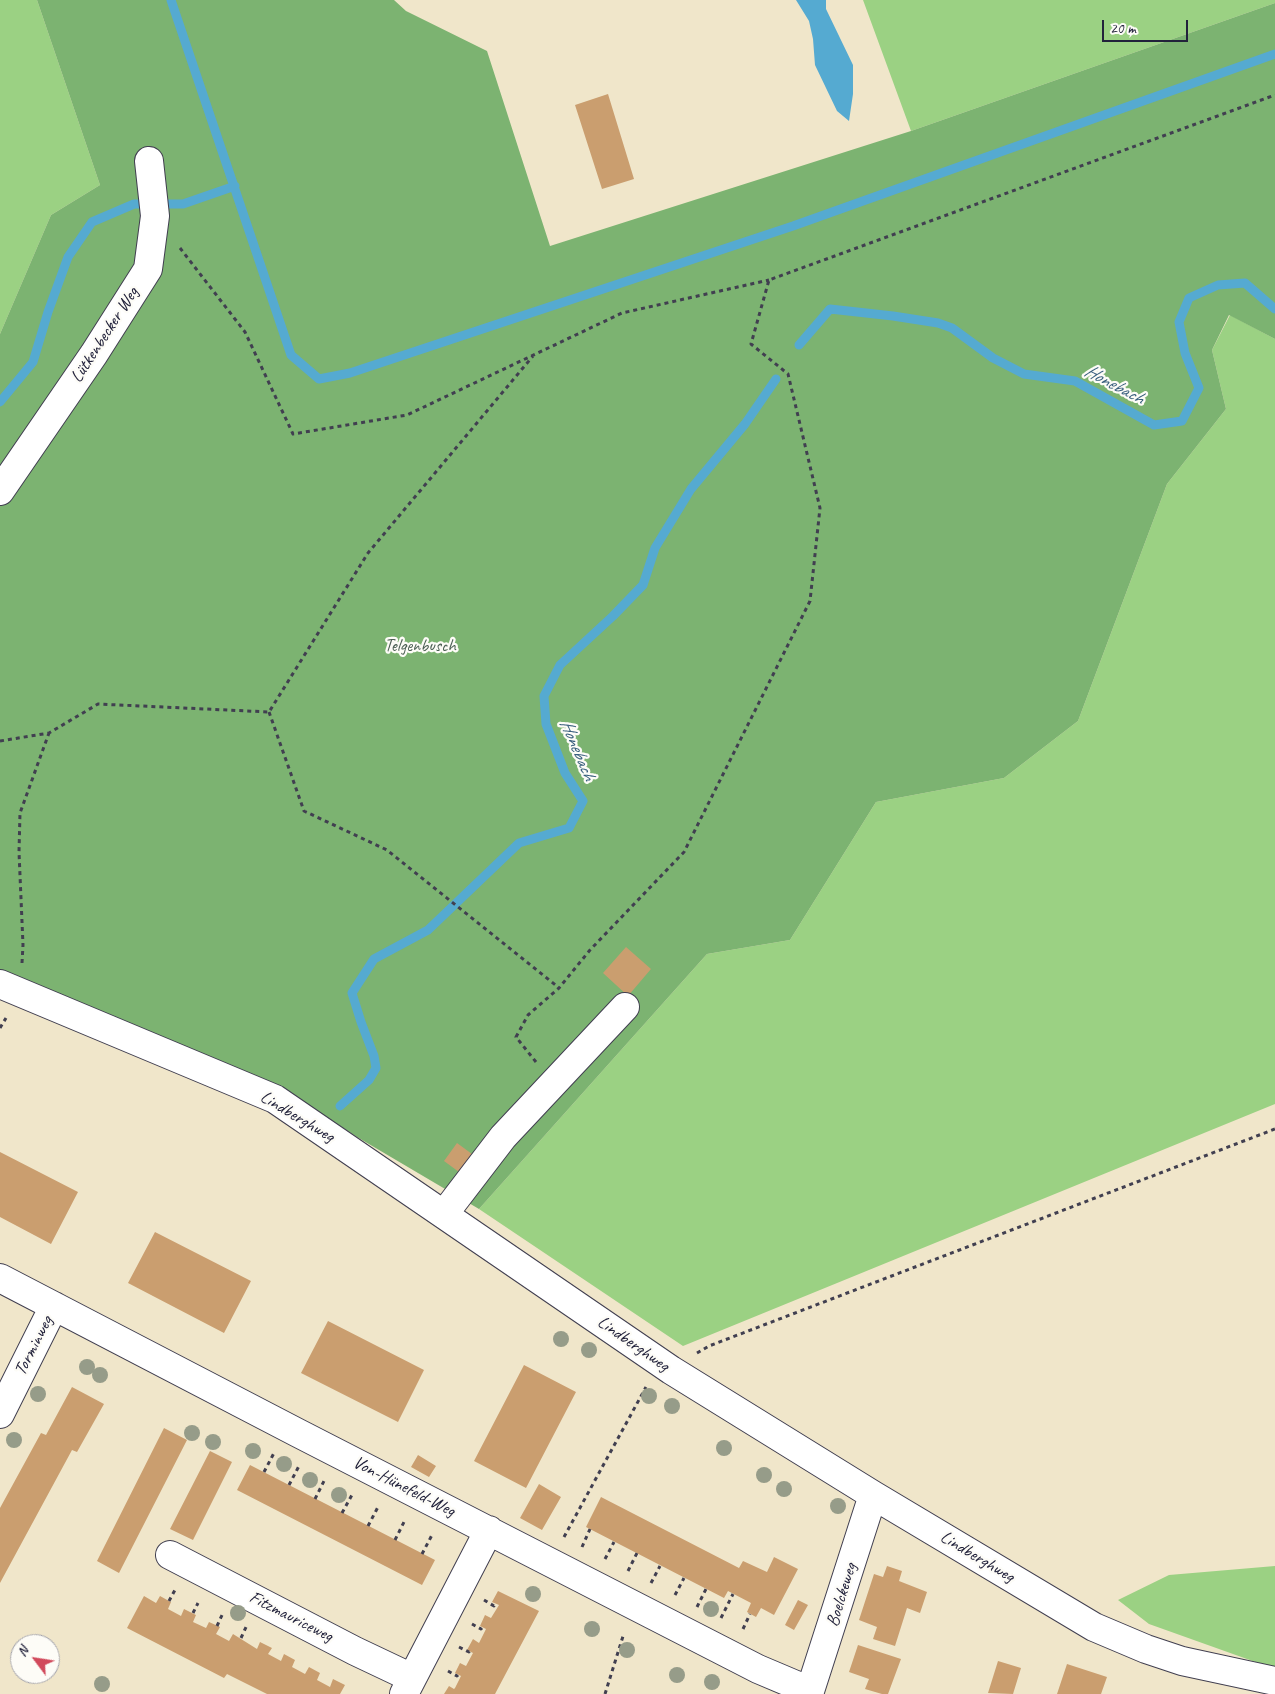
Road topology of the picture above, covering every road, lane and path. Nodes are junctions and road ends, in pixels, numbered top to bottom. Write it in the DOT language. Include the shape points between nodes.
graph roads {
  1 [pos="1275,95"];
  2 [pos="149,161"];
  3 [pos="155,216"];
  4 [pos="770,280"];
  5 [pos="535,354"];
  6 [pos="0,491"];
  7 [pos="269,712"];
  8 [pos="49,733"];
  9 [pos="0,741"];
  10 [pos="10,988"];
  11 [pos="559,988"];
  12 [pos="625,1008"];
  13 [pos="554,1083"];
  14 [pos="1275,1130"];
  15 [pos="444,1214"];
  16 [pos="0,1278"];
  17 [pos="54,1306"];
  18 [pos="665,1366"];
  19 [pos="0,1414"];
  20 [pos="873,1496"];
  21 [pos="489,1530"];
  22 [pos="170,1555"];
  23 [pos="550,1562"];
  24 [pos="633,1604"];
  25 [pos="1275,1680"];
  26 [pos="408,1686"];
  27 [pos="810,1692"];
  28 [pos="605,1694"];
  1 -- 4 [label="path"];
  2 -- 3 [label="street, Lütkenbecker Weg"];
  3 -- 5 [label="path" via="245,332 293,434 407,415"];
  3 -- 6 [label="street, Lütkenbecker Weg" via="148,268 94,354"];
  4 -- 5 [label="path" via="622,313"];
  4 -- 11 [label="path" via="751,344 788,374 820,508 810,601 684,852 590,950"];
  5 -- 7 [label="path" via="368,553"];
  7 -- 8 [label="path" via="98,704"];
  7 -- 11 [label="path" via="304,811 387,850"];
  8 -- 9 [label="path"];
  8 -- 10 [label="path" via="20,813 18,852 23,945"];
  10 -- 15 [label="street, Lindberghweg" via="275,1100"];
  11 -- 13 [label="path" via="528,1015 516,1038"];
  12 -- 13 [label="street"];
  13 -- 15 [label="street" via="503,1137"];
  14 -- 18 [label="path" via="708,1346"];
  15 -- 18 [label="street, Lindberghweg"];
  16 -- 17 [label="street, Von-Hünefeld-Weg"];
  17 -- 19 [label="street, Torminweg"];
  17 -- 21 [label="street, Von-Hünefeld-Weg"];
  18 -- 20 [label="street, Lindberghweg"];
  18 -- 23 [label="path"];
  20 -- 25 [label="street, Lindberghweg" via="1094,1627 1146,1650 1182,1661"];
  20 -- 27 [label="street, Boelckeweg"];
  21 -- 23 [label="street, Von-Hünefeld-Weg"];
  21 -- 26 [label="street, Fitzmauriceweg"];
  22 -- 26 [label="street, Fitzmauriceweg" via="355,1650"];
  23 -- 24 [label="street, Von-Hünefeld-Weg"];
  24 -- 27 [label="street, Von-Hünefeld-Weg"];
  24 -- 28 [label="path"];
}
